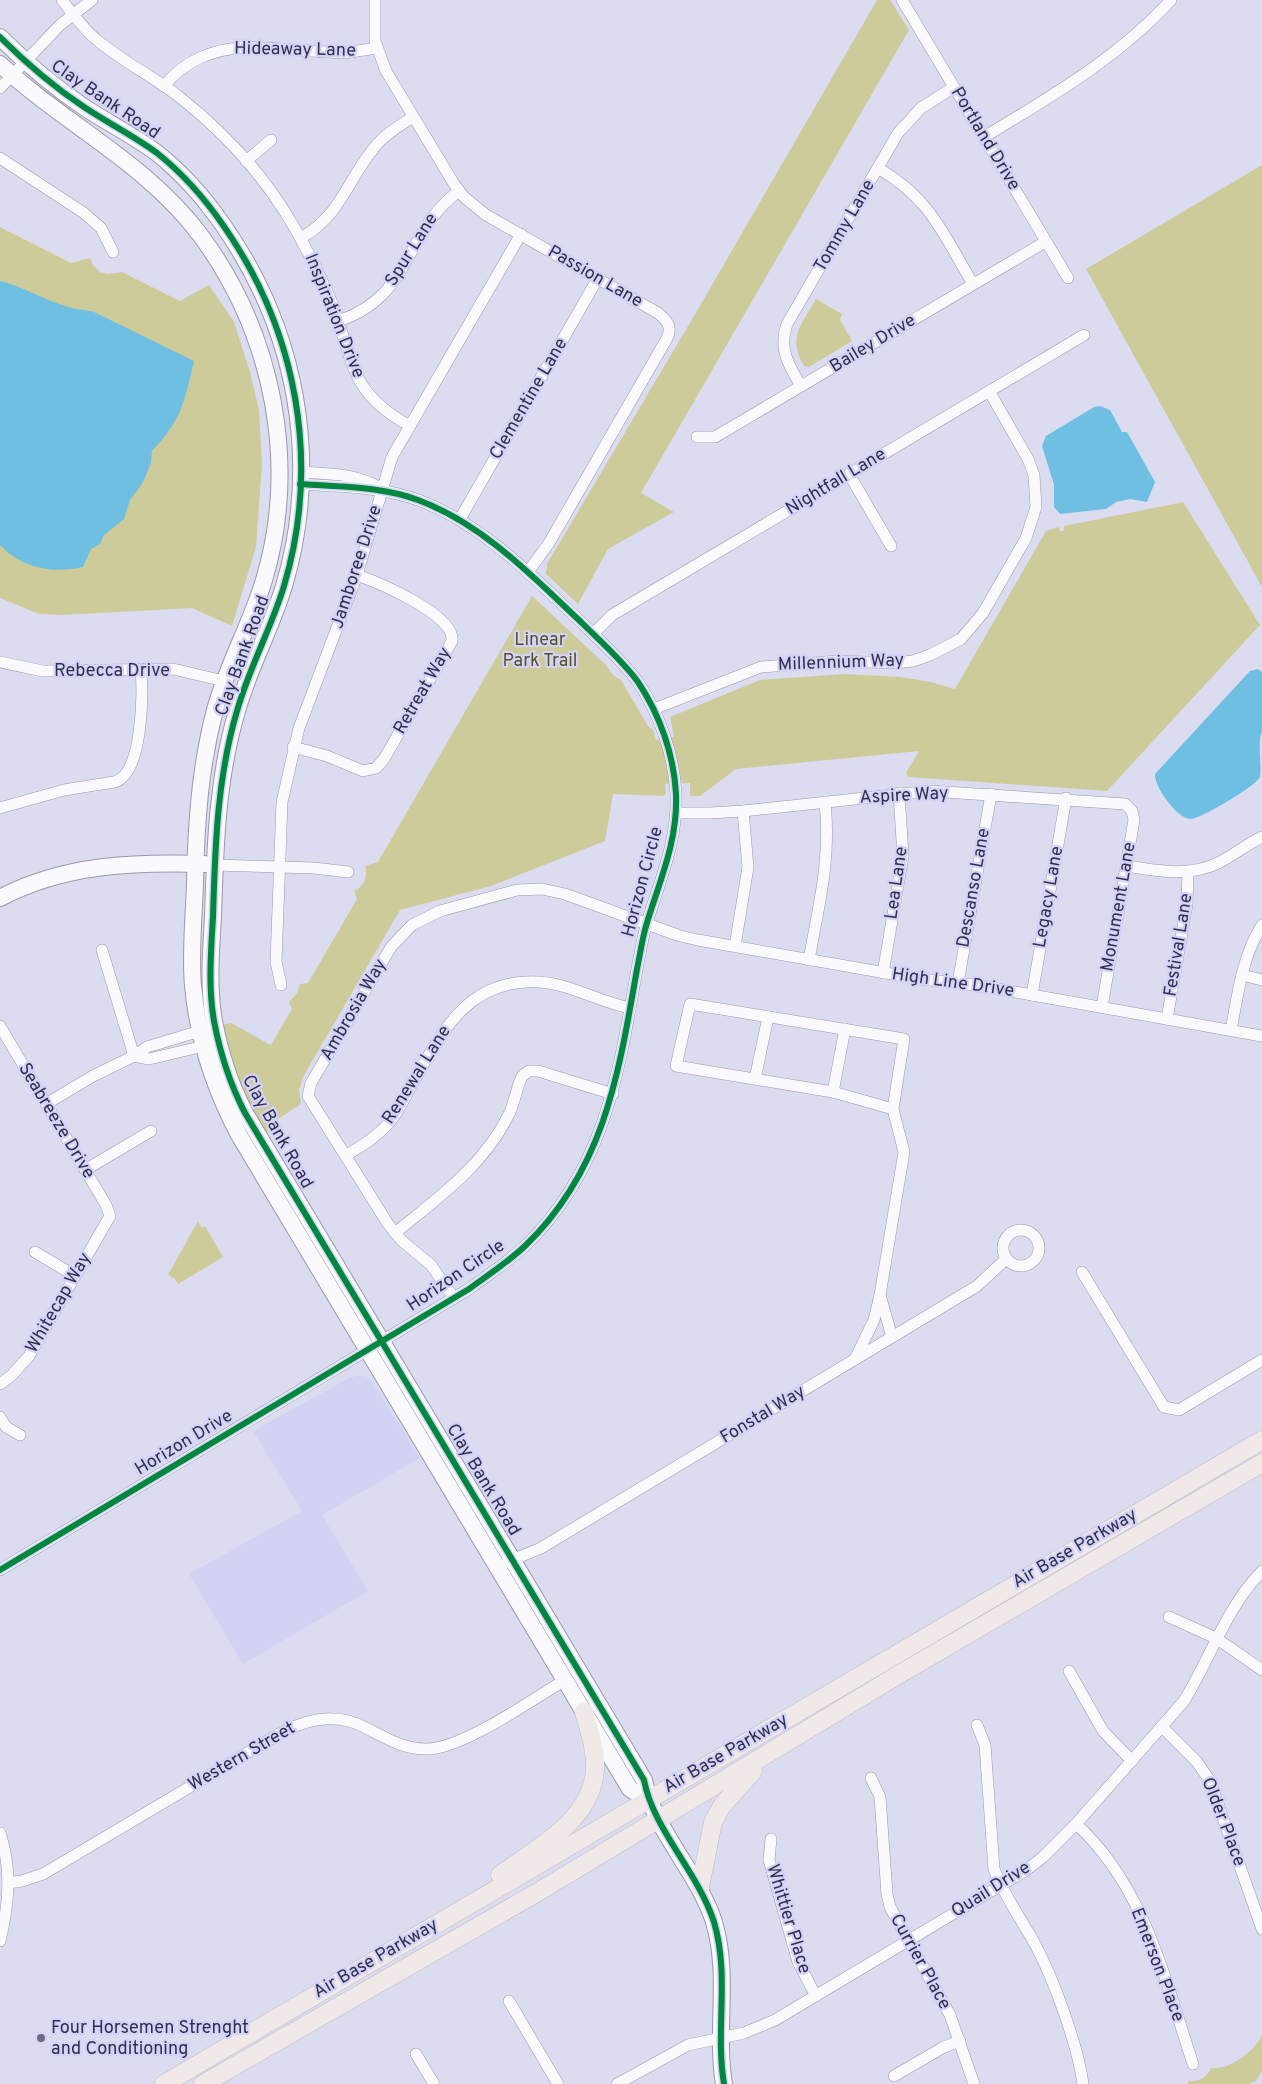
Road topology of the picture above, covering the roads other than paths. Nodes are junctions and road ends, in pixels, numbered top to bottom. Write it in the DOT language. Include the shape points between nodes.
graph roads {
  1 [pos="62,0"];
  2 [pos="92,0"];
  3 [pos="375,0"];
  4 [pos="902,0"];
  5 [pos="1171,0"];
  6 [pos="73,14"];
  7 [pos="0,37"];
  8 [pos="377,48"];
  9 [pos="24,61"];
  10 [pos="6,70"];
  11 [pos="164,86"];
  12 [pos="0,88"];
  13 [pos="954,88"];
  14 [pos="413,117"];
  15 [pos="984,137"];
  16 [pos="271,140"];
  17 [pos="0,158"];
  18 [pos="246,161"];
  19 [pos="878,168"];
  20 [pos="459,191"];
  21 [pos="520,234"];
  22 [pos="301,238"];
  23 [pos="1045,242"];
  24 [pos="113,252"];
  25 [pos="598,278"];
  26 [pos="1068,278"];
  27 [pos="973,284"];
  28 [pos="338,321"];
  29 [pos="1084,334"];
  30 [pos="801,386"];
  31 [pos="989,391"];
  32 [pos="410,426"];
  33 [pos="697,437"];
  34 [pos="849,474"];
  35 [pos="300,478"];
  36 [pos="382,489"];
  37 [pos="460,519"];
  38 [pos="891,546"];
  39 [pos="528,572"];
  40 [pos="357,575"];
  41 [pos="593,634"];
  42 [pos="0,662"];
  43 [pos="141,669"];
  44 [pos="224,681"];
  45 [pos="654,710"];
  46 [pos="293,747"];
  47 [pos="898,793"];
  48 [pos="991,794"];
  49 [pos="1066,798"];
  50 [pos="825,802"];
  51 [pos="0,808"];
  52 [pos="1130,808"];
  53 [pos="742,811"];
  54 [pos="676,813"];
  55 [pos="1262,837"];
  56 [pos="195,864"];
  57 [pos="215,865"];
  58 [pos="1126,866"];
  59 [pos="278,868"];
  60 [pos="348,872"];
  61 [pos="1188,872"];
  62 [pos="0,898"];
  63 [pos="646,924"];
  64 [pos="1262,925"];
  65 [pos="735,946"];
  66 [pos="102,950"];
  67 [pos="809,960"];
  68 [pos="883,973"];
  69 [pos="1242,975"];
  70 [pos="1262,980"];
  71 [pos="958,983"];
  72 [pos="281,985"];
  73 [pos="1032,995"];
  74 [pos="1102,1007"];
  75 [pos="630,1008"];
  76 [pos="768,1017"];
  77 [pos="1167,1019"];
  78 [pos="0,1026"];
  79 [pos="845,1029"];
  80 [pos="1231,1030"];
  81 [pos="1262,1036"];
  82 [pos="202,1039"];
  83 [pos="134,1056"];
  84 [pos="755,1079"];
  85 [pos="833,1092"];
  86 [pos="613,1094"];
  87 [pos="46,1104"];
  88 [pos="893,1109"];
  89 [pos="151,1131"];
  90 [pos="346,1155"];
  91 [pos="85,1170"];
  92 [pos="110,1216"];
  93 [pos="395,1233"];
  94 [pos="35,1252"];
  95 [pos="1006,1258"];
  96 [pos="1082,1272"];
  97 [pos="74,1276"];
  98 [pos="880,1295"];
  99 [pos="454,1298"];
  100 [pos="892,1337"];
  101 [pos="382,1342"];
  102 [pos="368,1350"];
  103 [pos="854,1360"];
  104 [pos="1262,1360"];
  105 [pos="0,1384"];
  106 [pos="0,1418"];
  107 [pos="20,1435"];
  108 [pos="1262,1440"];
  109 [pos="1262,1463"];
  110 [pos="513,1560"];
  111 [pos="496,1566"];
  112 [pos="0,1570"];
  113 [pos="1262,1571"];
  114 [pos="1169,1617"];
  115 [pos="1216,1638"];
  116 [pos="1262,1670"];
  117 [pos="1069,1671"];
  118 [pos="564,1680"];
  119 [pos="584,1712"];
  120 [pos="977,1725"];
  121 [pos="1162,1727"];
  122 [pos="766,1756"];
  123 [pos="1132,1761"];
  124 [pos="871,1778"];
  125 [pos="648,1800"];
  126 [pos="660,1820"];
  127 [pos="1076,1824"];
  128 [pos="0,1833"];
  129 [pos="771,1839"];
  130 [pos="8,1883"];
  131 [pos="1000,1885"];
  132 [pos="700,1887"];
  133 [pos="454,1914"];
  134 [pos="1262,1929"];
  135 [pos="908,1940"];
  136 [pos="0,1941"];
  137 [pos="816,1996"];
  138 [pos="509,2001"];
  139 [pos="721,2037"];
  140 [pos="960,2040"];
  141 [pos="416,2054"];
  142 [pos="1193,2064"];
  143 [pos="894,2076"];
  144 [pos="164,2084"];
  145 [pos="203,2084"];
  146 [pos="434,2084"];
  147 [pos="558,2084"];
  148 [pos="618,2084"];
  149 [pos="724,2084"];
  150 [pos="974,2084"];
  151 [pos="1082,2084"];
  1 -- 6 [label="street, Inspiration Drive"];
  2 -- 6 [label="street"];
  3 -- 8 [label="street, Passion Lane"];
  4 -- 13 [label="street, Portland Drive"];
  5 -- 15 [label="street" via="1115,52 1070,85"];
  6 -- 9 [label="street"];
  6 -- 11 [label="street, Inspiration Drive" via="98,41"];
  7 -- 9 [label="street, Clay Bank Road"];
  8 -- 11 [label="street, Hideaway Lane" via="344,53 232,48 189,63"];
  8 -- 14 [label="street, Passion Lane" via="386,71"];
  9 -- 10 [label="street"];
  9 -- 35 [label="street, Clay Bank Road" via="84,107 157,154 200,196 235,243 265,297 289,361 297,408"];
  10 -- 12 [label="street"];
  10 -- 44 [label="street, Clay Bank Road" via="59,114 141,172 182,212 230,281 260,347 277,427 280,473 276,521 255,609"];
  11 -- 18 [label="street, Inspiration Drive" via="200,115"];
  13 -- 15 [label="street, Portland Drive"];
  13 -- 19 [label="street, Tommy Lane" via="914,114 898,133"];
  14 -- 20 [label="street, Passion Lane"];
  14 -- 22 [label="street" via="373,149 333,212"];
  15 -- 23 [label="street, Portland Drive"];
  16 -- 18 [label="street"];
  17 -- 24 [label="street" via="84,213 101,228"];
  18 -- 22 [label="street, Inspiration Drive" via="267,186"];
  19 -- 27 [label="street" via="901,182 923,202"];
  19 -- 30 [label="street, Tommy Lane" via="785,331 785,354"];
  20 -- 21 [label="street, Passion Lane" via="477,209"];
  20 -- 28 [label="street, Spur Lane" via="431,218 396,282 370,306"];
  21 -- 25 [label="street, Passion Lane"];
  21 -- 32 [label="street, Jamboree Drive"];
  22 -- 28 [label="street, Inspiration Drive"];
  23 -- 26 [label="street, Portland Drive"];
  23 -- 27 [label="street, Bailey Drive"];
  25 -- 37 [label="street, Clementine Lane"];
  25 -- 39 [label="street, Passion Lane" via="662,316 669,324 670,333 549,543"];
  27 -- 30 [label="street, Bailey Drive"];
  28 -- 32 [label="street, Inspiration Drive" via="347,355 360,383 380,406"];
  29 -- 31 [label="street, Nightfall Lane"];
  30 -- 33 [label="street, Bailey Drive" via="715,437"];
  31 -- 34 [label="street, Nightfall Lane"];
  31 -- 45 [label="street, Millennium Way" via="1028,459 1034,475 1036,507 1021,546 983,613 961,639 913,661 838,661 761,667"];
  32 -- 36 [label="street, Jamboree Drive" via="387,467"];
  34 -- 38 [label="street"];
  34 -- 41 [label="street, Nightfall Lane" via="612,615"];
  35 -- 36 [label="street, Horizon Circle"];
  35 -- 57 [label="street, Clay Bank Road" via="297,524 285,583 275,616 244,689 227,750"];
  36 -- 37 [label="street, Horizon Circle" via="428,504"];
  36 -- 40 [label="street, Jamboree Drive"];
  37 -- 39 [label="street, Horizon Circle"];
  39 -- 41 [label="street, Horizon Circle"];
  40 -- 46 [label="street, Jamboree Drive"];
  40 -- 46 [label="street, Retreat Way" via="396,591 443,622 451,630 452,641 376,768 363,771 327,756"];
  41 -- 45 [label="street, Horizon Circle" via="628,670"];
  42 -- 43 [label="street, Rebecca Drive" via="42,671"];
  43 -- 44 [label="street, Rebecca Drive" via="173,669"];
  43 -- 51 [label="street" via="141,720 131,766 125,777 114,782 36,796"];
  44 -- 56 [label="street, Clay Bank Road" via="203,765"];
  45 -- 54 [label="street, Horizon Circle" via="666,739 675,783"];
  46 -- 59 [label="street, Jamboree Drive" via="282,802"];
  47 -- 48 [label="street, Aspire Way"];
  47 -- 50 [label="street, Aspire Way"];
  47 -- 68 [label="street, Lea Lane" via="903,856"];
  48 -- 49 [label="street, Aspire Way"];
  48 -- 71 [label="street, Descanso Lane"];
  49 -- 52 [label="street, Aspire Way" via="1118,802"];
  49 -- 73 [label="street, Legacy Lane"];
  50 -- 53 [label="street, Aspire Way"];
  50 -- 67 [label="street" via="826,869"];
  52 -- 58 [label="street, Monument Lane" via="1134,820"];
  53 -- 54 [label="street, Aspire Way"];
  53 -- 65 [label="street" via="748,867"];
  54 -- 63 [label="street, Horizon Circle" via="669,860"];
  55 -- 61 [label="street" via="1218,863"];
  56 -- 57 [label="street"];
  56 -- 62 [label="street" via="128,864 88,869 48,879"];
  56 -- 82 [label="street, Clay Bank Road" via="193,974"];
  57 -- 59 [label="street"];
  57 -- 101 [label="street, Clay Bank Road" via="211,995 213,1020 226,1071 245,1113"];
  58 -- 61 [label="street" via="1161,872"];
  58 -- 74 [label="street, Monument Lane"];
  59 -- 60 [label="street"];
  59 -- 72 [label="street, Jamboree Drive" via="276,962"];
  61 -- 77 [label="street, Festival Lane" via="1187,904"];
  63 -- 65 [label="street, High Line Drive" via="689,938"];
  63 -- 75 [label="street, Horizon Circle"];
  63 -- 90 [label="street, Ambrosia Way" via="557,891 534,889 517,890 447,908 407,929 391,947 309,1088 309,1099"];
  64 -- 69 [label="street" via="1248,951"];
  65 -- 67 [label="street, High Line Drive"];
  66 -- 83 [label="street"];
  67 -- 68 [label="street, High Line Drive"];
  68 -- 71 [label="street, High Line Drive"];
  69 -- 70 [label="street"];
  69 -- 80 [label="street"];
  71 -- 73 [label="street, High Line Drive"];
  73 -- 74 [label="street, High Line Drive"];
  74 -- 77 [label="street, High Line Drive"];
  75 -- 86 [label="street, Horizon Circle"];
  75 -- 90 [label="street, Renewal Lane" via="549,983 518,983 484,993 465,1006 447,1025 389,1123"];
  76 -- 79 [label="street"];
  76 -- 84 [label="street"];
  76 -- 84 [label="street" via="690,1004 676,1066"];
  77 -- 80 [label="street, High Line Drive"];
  78 -- 87 [label="street, Seabreeze Drive"];
  79 -- 85 [label="street"];
  79 -- 88 [label="street" via="904,1039"];
  80 -- 81 [label="street, High Line Drive"];
  82 -- 83 [label="street" via="147,1048"];
  82 -- 102 [label="street, Clay Bank Road" via="221,1099 239,1135"];
  83 -- 87 [label="street" via="92,1076"];
  84 -- 85 [label="street"];
  85 -- 88 [label="street"];
  86 -- 93 [label="street" via="538,1071 526,1072 510,1111 485,1152 462,1178"];
  86 -- 99 [label="street, Horizon Circle" via="585,1167 554,1214 511,1258"];
  87 -- 91 [label="street, Seabreeze Drive"];
  88 -- 98 [label="street" via="904,1152"];
  89 -- 91 [label="street"];
  90 -- 93 [label="street, Ambrosia Way"];
  91 -- 92 [label="street, Seabreeze Drive"];
  92 -- 97 [label="street, Whitecap Way"];
  93 -- 99 [label="street, Ambrosia Way" via="431,1264"];
  94 -- 97 [label="street"];
  95 -- 100 [label="street, Fonstal Way" via="977,1286"];
  96 -- 104 [label="street" via="1164,1407 1178,1410"];
  97 -- 105 [label="street, Whitecap Way" via="29,1356"];
  98 -- 100 [label="street"];
  98 -- 103 [label="street" via="874,1320"];
  99 -- 101 [label="street, Horizon Circle"];
  100 -- 103 [label="street, Fonstal Way"];
  101 -- 102 [label="street, Horizon Drive"];
  101 -- 110 [label="street, Clay Bank Road"];
  102 -- 111 [label="street, Clay Bank Road"];
  102 -- 112 [label="street, Horizon Drive"];
  103 -- 110 [label="street, Fonstal Way" via="542,1548"];
  106 -- 107 [label="street" via="6,1427"];
  108 -- 125 [label="main road, Air Base Parkway"];
  109 -- 122 [label="main road, Air Base Parkway" via="903,1672"];
  110 -- 111 [label="street, Fonstal Way"];
  110 -- 125 [label="street, Clay Bank Road" via="644,1780"];
  111 -- 118 [label="street, Clay Bank Road"];
  113 -- 115 [label="street, Quail Drive" via="1244,1591"];
  114 -- 115 [label="street"];
  115 -- 116 [label="street"];
  115 -- 121 [label="street, Quail Drive" via="1184,1701"];
  117 -- 123 [label="street" via="1103,1732"];
  118 -- 119 [label="street, Clay Bank Road"];
  118 -- 130 [label="street, Western Street" via="469,1736 437,1748 400,1745 364,1726 343,1720 330,1718 304,1722 43,1874"];
  119 -- 125 [label="street, Clay Bank Road" via="630,1789"];
  119 -- 133 [label="main road" via="592,1739 595,1770 590,1793 580,1811 560,1832 500,1874"];
  120 -- 131 [label="street" via="985,1745 991,1851"];
  121 -- 123 [label="street, Quail Drive"];
  121 -- 134 [label="street, Older Place" via="1197,1762 1210,1781"];
  122 -- 126 [label="main road, Air Base Parkway"];
  122 -- 132 [label="main road" via="717,1814 710,1831"];
  123 -- 127 [label="street, Quail Drive"];
  124 -- 135 [label="street, Currier Place" via="882,1807 887,1894 897,1922"];
  125 -- 126 [label="street, Clay Bank Road"];
  125 -- 133 [label="main road, Air Base Parkway"];
  126 -- 132 [label="street, Clay Bank Road"];
  126 -- 145 [label="main road, Air Base Parkway"];
  127 -- 131 [label="street, Quail Drive" via="1043,1857"];
  127 -- 142 [label="street, Emerson Place" via="1105,1853 1141,1915"];
  128 -- 130 [label="street"];
  129 -- 137 [label="street, Whittier Place" via="769,1860 798,1962"];
  130 -- 136 [label="street"];
  131 -- 135 [label="street, Quail Drive"];
  131 -- 151 [label="street" via="1047,1969 1076,2054"];
  132 -- 139 [label="street, Clay Bank Road" via="721,1951"];
  133 -- 144 [label="main road, Air Base Parkway"];
  135 -- 137 [label="street, Quail Drive"];
  135 -- 140 [label="street, Currier Place" via="941,1997"];
  137 -- 139 [label="street, Quail Drive" via="761,2027"];
  138 -- 147 [label="street"];
  139 -- 148 [label="street, Quail Drive" via="688,2045"];
  139 -- 149 [label="street, Clay Bank Road"];
  140 -- 143 [label="street"];
  140 -- 150 [label="street, Currier Place"];
  141 -- 146 [label="street"];
}
